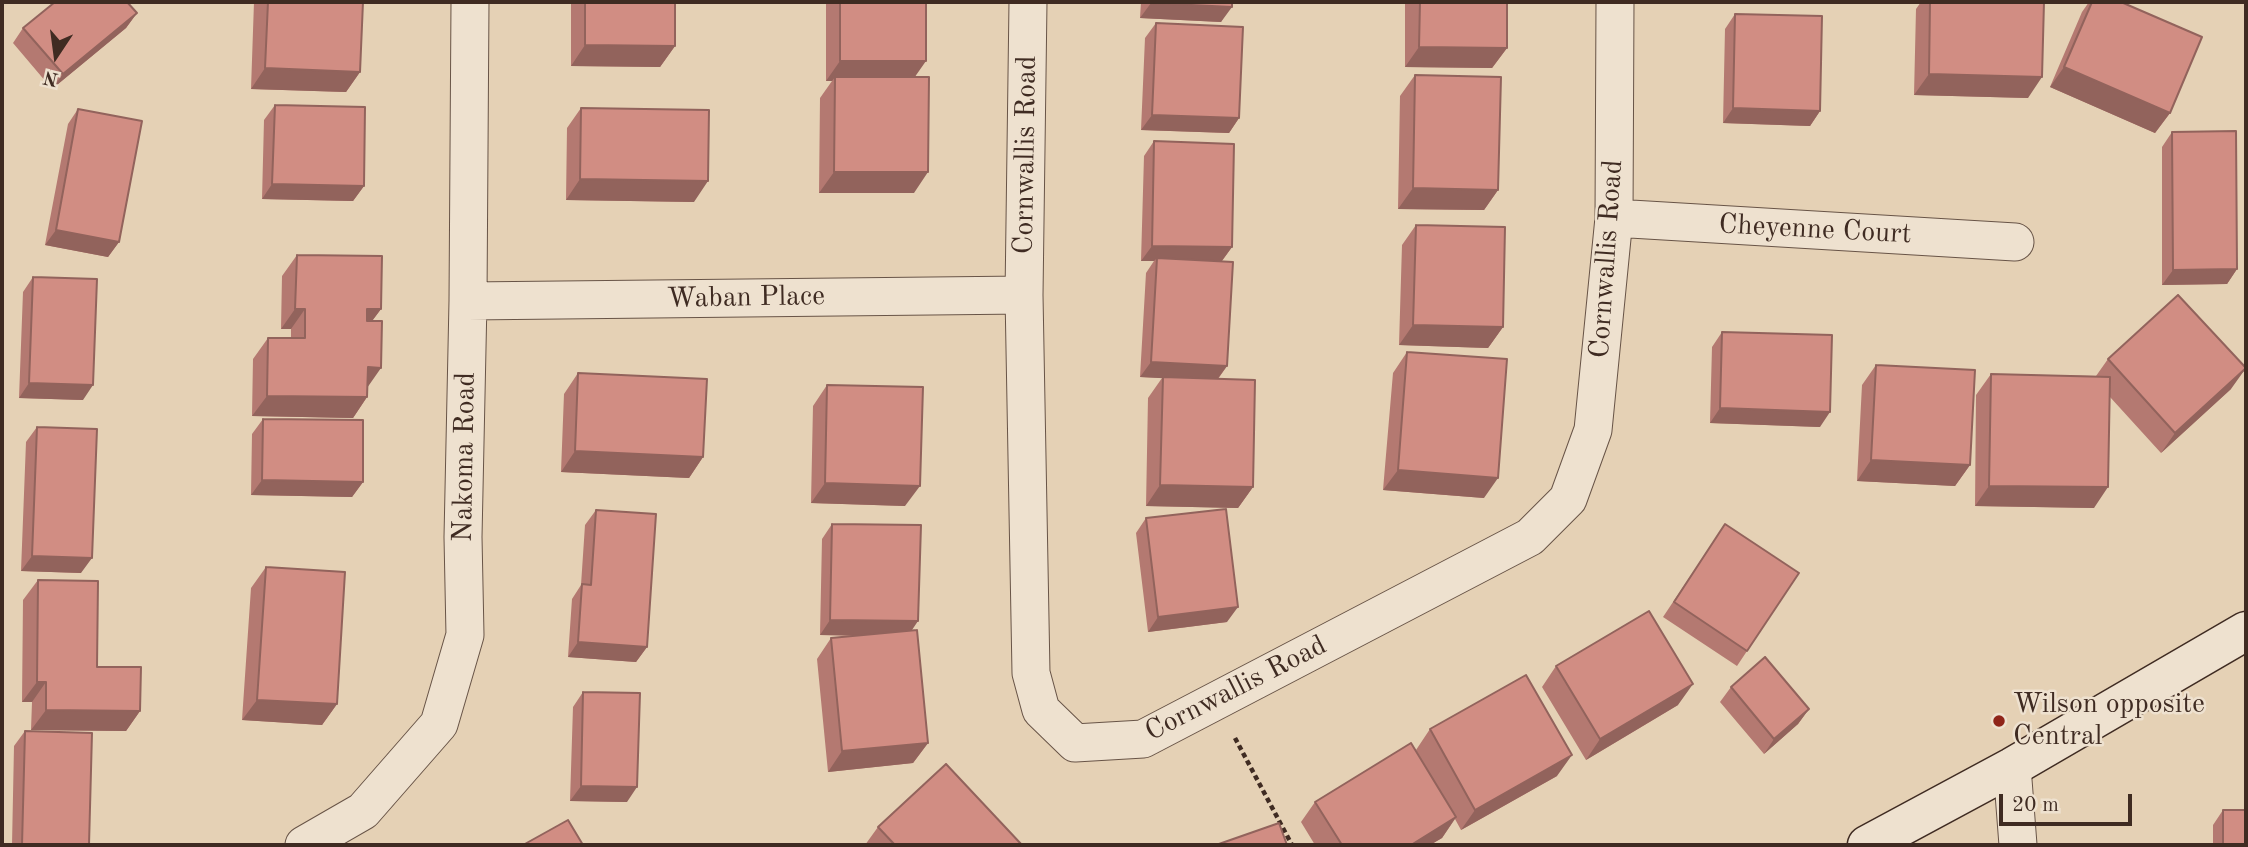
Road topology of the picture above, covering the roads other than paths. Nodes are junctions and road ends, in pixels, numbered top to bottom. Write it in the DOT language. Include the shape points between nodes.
graph roads {
  1 [pos="470,2"];
  2 [pos="1028,2"];
  3 [pos="1615,2"];
  4 [pos="1614,218"];
  5 [pos="2015,242"];
  6 [pos="1024,295"];
  7 [pos="468,301"];
  8 [pos="2246,631"];
  9 [pos="2012,767"];
  10 [pos="304,845"];
  11 [pos="1867,845"];
  12 [pos="2018,845"];
  1 -- 7 [label="street, Nakoma Road"];
  2 -- 6 [label="street, Cornwallis Road"];
  3 -- 4 [label="street, Cornwallis Road"];
  4 -- 5 [label="street, Cheyenne Court"];
  4 -- 6 [label="street, Cornwallis Road" via="1593,430 1568,499 1530,537 1143,739 1075,743 1041,710 1031,673"];
  6 -- 7 [label="street, Waban Place"];
  7 -- 10 [label="street, Nakoma Road" via="465,635 439,724 363,811"];
  8 -- 9 [label="main road"];
  9 -- 11 [label="main road"];
  9 -- 12 [label="street"];
}
